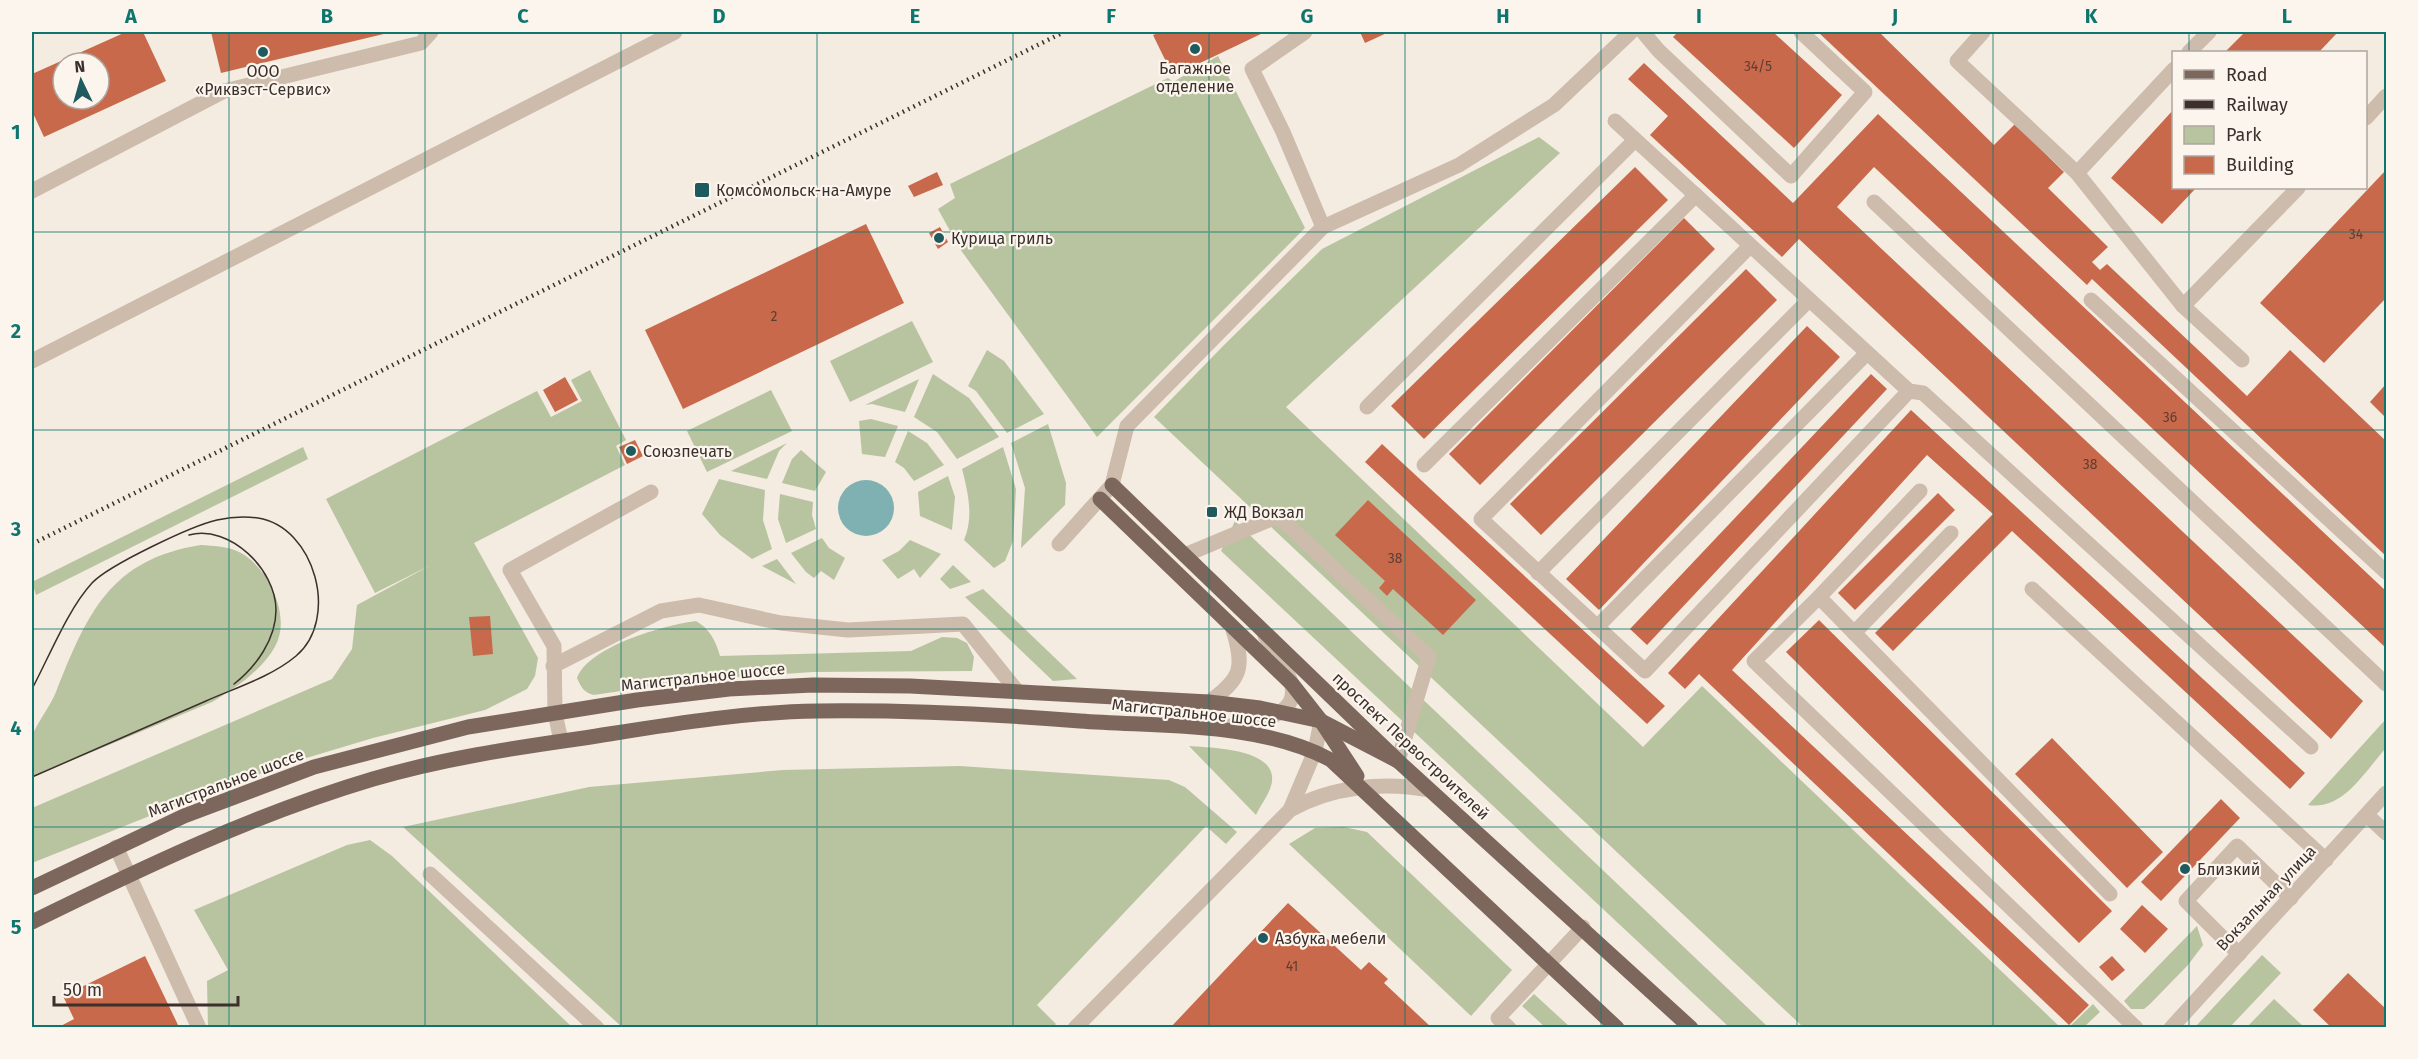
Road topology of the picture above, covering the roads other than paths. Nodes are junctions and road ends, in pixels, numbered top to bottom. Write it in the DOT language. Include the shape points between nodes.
graph roads {
  1 [pos="431,32"];
  2 [pos="675,32"];
  3 [pos="1305,32"];
  4 [pos="1631,32"];
  5 [pos="1643,32"];
  6 [pos="1801,32"];
  7 [pos="1983,32"];
  8 [pos="2209,32"];
  9 [pos="2190,51"];
  10 [pos="2172,71"];
  11 [pos="2386,96"];
  12 [pos="2367,117"];
  13 [pos="1615,121"];
  14 [pos="1635,140"];
  15 [pos="2077,173"];
  16 [pos="2297,189"];
  17 [pos="32,191"];
  18 [pos="1696,195"];
  19 [pos="1874,202"];
  20 [pos="1323,227"];
  21 [pos="1750,246"];
  22 [pos="1809,300"];
  23 [pos="2091,300"];
  24 [pos="2183,306"];
  25 [pos="1867,353"];
  26 [pos="2242,360"];
  27 [pos="32,361"];
  28 [pos="1909,391"];
  29 [pos="1367,407"];
  30 [pos="1424,465"];
  31 [pos="1113,484"];
  32 [pos="1920,491"];
  33 [pos="651,492"];
  34 [pos="1100,499"];
  35 [pos="1951,534"];
  36 [pos="1059,544"];
  37 [pos="1185,555"];
  38 [pos="2386,572"];
  39 [pos="1538,573"];
  40 [pos="2032,590"];
  41 [pos="1819,597"];
  42 [pos="1260,627"];
  43 [pos="1597,627"];
  44 [pos="1233,630"];
  45 [pos="1854,633"];
  46 [pos="553,666"];
  47 [pos="1292,684"];
  48 [pos="2386,684"];
  49 [pos="1017,691"];
  50 [pos="1209,702"];
  51 [pos="1282,712"];
  52 [pos="555,713"];
  53 [pos="1015,717"];
  54 [pos="1321,721"];
  55 [pos="1208,730"];
  56 [pos="561,741"];
  57 [pos="2311,747"];
  58 [pos="1315,751"];
  59 [pos="1398,761"];
  60 [pos="1365,789"];
  61 [pos="1429,790"];
  62 [pos="2386,793"];
  63 [pos="1290,810"];
  64 [pos="2367,815"];
  65 [pos="2386,833"];
  66 [pos="116,847"];
  67 [pos="2326,860"];
  68 [pos="129,874"];
  69 [pos="430,874"];
  70 [pos="32,888"];
  71 [pos="2110,894"];
  72 [pos="2291,898"];
  73 [pos="32,922"];
  74 [pos="1583,927"];
  75 [pos="2239,954"];
  76 [pos="1549,964"];
  77 [pos="199,1028"];
  78 [pos="597,1028"];
  79 [pos="1075,1028"];
  80 [pos="1509,1028"];
  81 [pos="1617,1028"];
  82 [pos="1691,1028"];
  83 [pos="2136,1028"];
  84 [pos="2171,1028"];
  1 -- 17 [label="street" via="421,43 224,91"];
  2 -- 27 [label="street"];
  3 -- 20 [label="street" via="1252,69"];
  4 -- 20 [label="street" via="1554,105 1459,165"];
  5 -- 6 [label="street" via="1791,176 1865,92"];
  7 -- 15 [label="street" via="1956,61"];
  8 -- 9 [label="street"];
  10 -- 15 [label="street"];
  11 -- 12 [label="street"];
  13 -- 14 [label="street"];
  14 -- 18 [label="street"];
  14 -- 29 [label="street"];
  15 -- 24 [label="street"];
  16 -- 24 [label="street"];
  18 -- 21 [label="street"];
  18 -- 30 [label="street"];
  19 -- 48 [label="street"];
  20 -- 31 [label="street" via="1127,426"];
  21 -- 22 [label="street"];
  21 -- 39 [label="street" via="1481,519"];
  22 -- 25 [label="street"];
  22 -- 39 [label="street"];
  23 -- 38 [label="street"];
  24 -- 26 [label="street"];
  25 -- 28 [label="street"];
  25 -- 43 [label="street"];
  28 -- 43 [label="street" via="1645,671"];
  28 -- 57 [label="street" via="1923,393"];
  31 -- 34 [label="street"];
  31 -- 37 [label="main road, проспект Первостроителей"];
  32 -- 41 [label="street"];
  33 -- 46 [label="street" via="510,570 554,646"];
  34 -- 36 [label="street"];
  34 -- 44 [label="main road"];
  35 -- 45 [label="street"];
  37 -- 42 [label="main road, проспект Первостроителей"];
  37 -- 59 [label="street" via="1278,516 1429,657"];
  39 -- 43 [label="street"];
  40 -- 67 [label="street"];
  41 -- 45 [label="street"];
  41 -- 83 [label="street" via="1754,661"];
  42 -- 47 [label="street"];
  42 -- 59 [label="main road, проспект Первостроителей"];
  44 -- 47 [label="main road"];
  44 -- 50 [label="street" via="1240,652 1238,674 1233,683"];
  45 -- 71 [label="street"];
  46 -- 49 [label="street" via="661,611 699,605 781,623 848,630 963,624"];
  46 -- 52 [label="street"];
  47 -- 51 [label="street" via="1291,696"];
  47 -- 54 [label="main road"];
  49 -- 50 [label="main road, Магистральное шоссе"];
  49 -- 52 [label="main road, Магистральное шоссе" via="813,685 729,689"];
  49 -- 53 [label="main road"];
  50 -- 51 [label="main road, Магистральное шоссе"];
  51 -- 54 [label="main road, Магистральное шоссе"];
  51 -- 55 [label="street" via="1248,724"];
  52 -- 56 [label="street"];
  52 -- 66 [label="main road, Магистральное шоссе" via="468,727 314,767 184,816"];
  53 -- 55 [label="main road, Магистральное шоссе"];
  53 -- 56 [label="main road, Магистральное шоссе" via="816,711 686,723"];
  54 -- 58 [label="street"];
  54 -- 59 [label="main road, Магистральное шоссе"];
  54 -- 60 [label="main road"];
  55 -- 58 [label="main road, Магистральное шоссе" via="1270,737"];
  56 -- 68 [label="main road, Магистральное шоссе" via="468,756 374,779 253,822"];
  58 -- 60 [label="main road, Магистральное шоссе"];
  58 -- 63 [label="street"];
  59 -- 61 [label="main road, проспект Первостроителей"];
  60 -- 61 [label="street" via="1400,786"];
  60 -- 63 [label="street" via="1322,795"];
  60 -- 76 [label="main road"];
  61 -- 74 [label="main road, проспект Первостроителей"];
  62 -- 64 [label="street, Вокзальная улица"];
  63 -- 79 [label="street"];
  64 -- 65 [label="street"];
  64 -- 67 [label="street, Вокзальная улица"];
  66 -- 68 [label="street"];
  66 -- 70 [label="main road, Магистральное шоссе"];
  67 -- 72 [label="street, Вокзальная улица"];
  68 -- 73 [label="main road, Магистральное шоссе"];
  68 -- 77 [label="street"];
  69 -- 78 [label="street"];
  72 -- 75 [label="street, Вокзальная улица"];
  72 -- 75 [label="street" via="2237,846 2186,901"];
  74 -- 76 [label="street"];
  74 -- 82 [label="main road, проспект Первостроителей"];
  75 -- 84 [label="street, Вокзальная улица"];
  76 -- 80 [label="street" via="1498,1018"];
  76 -- 81 [label="main road"];
}
